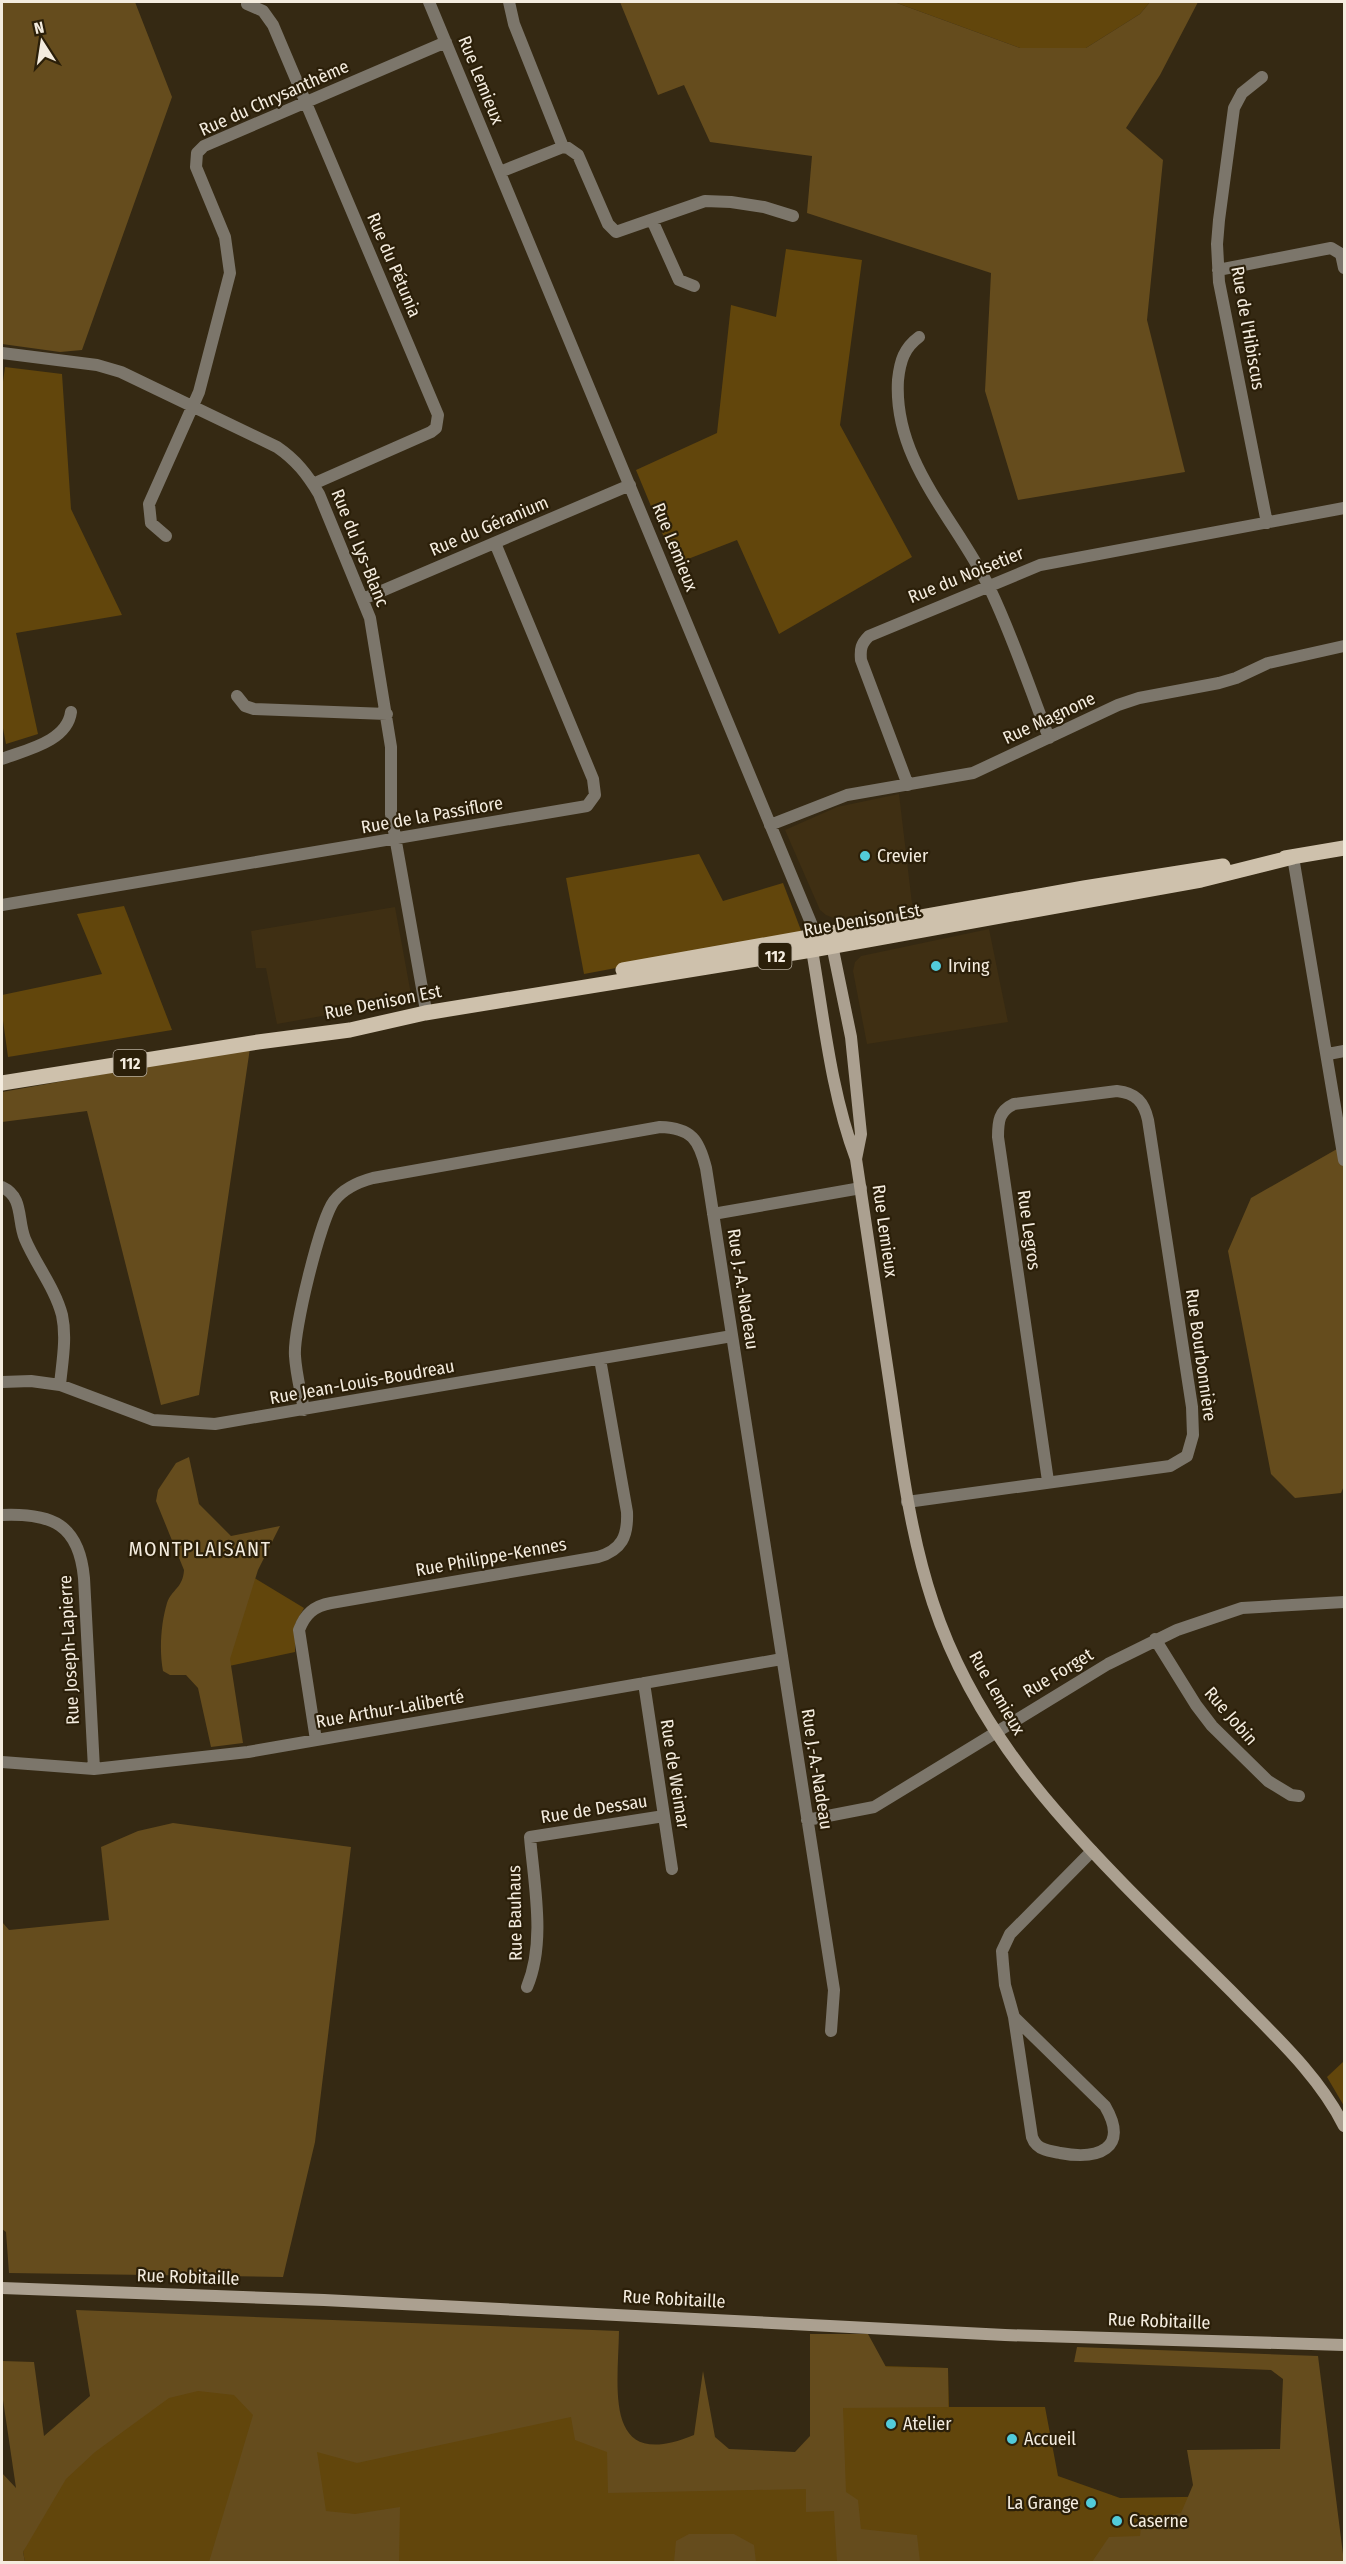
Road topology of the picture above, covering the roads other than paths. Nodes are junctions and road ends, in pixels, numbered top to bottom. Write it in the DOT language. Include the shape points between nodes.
graph roads {
  1 [pos="429,2"];
  2 [pos="509,2"];
  3 [pos="248,4"];
  4 [pos="446,42"];
  5 [pos="1262,77"];
  6 [pos="305,103"];
  7 [pos="563,147"];
  8 [pos="500,172"];
  9 [pos="793,216"];
  10 [pos="652,220"];
  11 [pos="1344,268"];
  12 [pos="1218,270"];
  13 [pos="694,286"];
  14 [pos="919,337"];
  15 [pos="2,353"];
  16 [pos="192,406"];
  17 [pos="313,484"];
  18 [pos="630,485"];
  19 [pos="1344,508"];
  20 [pos="1268,523"];
  21 [pos="166,536"];
  22 [pos="495,543"];
  23 [pos="988,585"];
  24 [pos="363,599"];
  25 [pos="1344,646"];
  26 [pos="237,696"];
  27 [pos="71,712"];
  28 [pos="387,714"];
  29 [pos="1049,738"];
  30 [pos="2,759"];
  31 [pos="908,785"];
  32 [pos="770,825"];
  33 [pos="395,839"];
  34 [pos="1344,848"];
  35 [pos="1293,857"];
  36 [pos="2,905"];
  37 [pos="814,942"];
  38 [pos="832,945"];
  39 [pos="425,1005"];
  40 [pos="258,1042"];
  41 [pos="1344,1051"];
  42 [pos="1328,1054"];
  43 [pos="2,1083"];
  44 [pos="1128,1092"];
  45 [pos="856,1159"];
  46 [pos="1344,1160"];
  47 [pos="2,1187"];
  48 [pos="861,1188"];
  49 [pos="713,1214"];
  50 [pos="732,1336"];
  51 [pos="600,1359"];
  52 [pos="2,1382"];
  53 [pos="60,1385"];
  54 [pos="304,1410"];
  55 [pos="1048,1481"];
  56 [pos="907,1502"];
  57 [pos="2,1515"];
  58 [pos="1344,1602"];
  59 [pos="1155,1640"];
  60 [pos="782,1659"];
  61 [pos="644,1683"];
  62 [pos="996,1732"];
  63 [pos="316,1740"];
  64 [pos="2,1761"];
  65 [pos="94,1769"];
  66 [pos="1299,1796"];
  67 [pos="664,1816"];
  68 [pos="807,1820"];
  69 [pos="530,1838"];
  70 [pos="1092,1851"];
  71 [pos="672,1869"];
  72 [pos="526,1987"];
  73 [pos="1014,2017"];
  74 [pos="831,2031"];
  75 [pos="1344,2126"];
  76 [pos="2,2288"];
  77 [pos="1344,2345"];
  1 -- 4 [label="street, Rue Lemieux"];
  2 -- 7 [label="street"];
  3 -- 6 [label="street, Rue du Pétunia" via="263,10 273,25"];
  4 -- 6 [label="street, Rue du Chrysanthème"];
  4 -- 8 [label="street, Rue Lemieux"];
  5 -- 12 [label="street, Rue de l'Hibiscus" via="1242,93 1234,108 1219,220"];
  6 -- 16 [label="street, Rue du Chrysanthème" via="204,146 197,153 196,167 225,237 230,273 206,373"];
  6 -- 17 [label="street, Rue du Pétunia" via="438,422 425,435"];
  7 -- 8 [label="street"];
  7 -- 10 [label="street" via="578,155 612,230 622,232"];
  8 -- 18 [label="street, Rue Lemieux"];
  9 -- 10 [label="street" via="764,207 716,201 692,204"];
  10 -- 13 [label="street" via="679,280"];
  11 -- 12 [label="street" via="1341,254 1331,248"];
  12 -- 20 [label="street, Rue de l'Hibiscus"];
  14 -- 23 [label="street" via="905,351 899,371 898,404 903,433 915,463"];
  15 -- 16 [label="street, Rue du Lys-Blanc" via="110,368"];
  16 -- 17 [label="street, Rue du Lys-Blanc" via="277,447 297,462"];
  16 -- 21 [label="street, Rue du Chrysanthème" via="149,504 151,522"];
  17 -- 24 [label="street, Rue du Lys-Blanc"];
  18 -- 22 [label="street, Rue du Géranium"];
  18 -- 32 [label="street, Rue Lemieux"];
  19 -- 20 [label="street, Rue du Noisetier"];
  20 -- 23 [label="street, Rue du Noisetier" via="1040,565"];
  22 -- 24 [label="street, Rue du Géranium"];
  22 -- 33 [label="street, Rue de la Passiflore" via="592,779 595,795 587,806"];
  23 -- 29 [label="street"];
  23 -- 31 [label="street, Rue du Noisetier" via="875,632 862,642 861,660"];
  24 -- 28 [label="street, Rue du Lys-Blanc"];
  25 -- 29 [label="street, Rue Magnone" via="1268,663 1219,683 1118,705"];
  26 -- 28 [label="street" via="245,706 254,709"];
  27 -- 30 [label="street" via="58,734"];
  28 -- 33 [label="street, Rue du Lys-Blanc"];
  29 -- 31 [label="street, Rue Magnone" via="973,773"];
  31 -- 32 [label="street, Rue Magnone" via="847,795"];
  32 -- 37 [label="street, Rue Lemieux"];
  33 -- 36 [label="street, Rue de la Passiflore"];
  33 -- 39 [label="street, Rue du Lys-Blanc"];
  34 -- 35 [label="main road, Rue Denison Est / 112"];
  35 -- 37 [label="main road, Rue Denison Est" via="1165,874"];
  35 -- 38 [label="main road, Rue Denison Est / 112" via="1201,880"];
  35 -- 42 [label="street"];
  37 -- 38 [label="main road, Rue Denison Est / 112"];
  37 -- 39 [label="main road, Rue Denison Est"];
  37 -- 40 [label="main road, Rue Denison Est / 112" via="350,1030"];
  37 -- 45 [label="street, Rue Lemieux" via="837,1096"];
  38 -- 45 [label="street, Rue Lemieux" via="851,1037 861,1134"];
  39 -- 40 [label="main road, Rue Denison Est"];
  40 -- 43 [label="main road, Rue Denison Est / 112"];
  41 -- 42 [label="street"];
  42 -- 46 [label="street"];
  44 -- 55 [label="street, Rue Legros" via="1117,1090 1014,1104 1003,1112 998,1124"];
  44 -- 55 [label="street, Rue Bourbonnière" via="1142,1102 1149,1120 1192,1407 1191,1447 1187,1456 1170,1466"];
  45 -- 48 [label="street, Rue Lemieux"];
  47 -- 53 [label="street" via="10,1191 18,1204 25,1239 62,1315"];
  48 -- 49 [label="street"];
  48 -- 56 [label="street, Rue Lemieux"];
  49 -- 50 [label="street, Rue J.-A.-Nadeau"];
  49 -- 54 [label="street, Rue J.-A.-Nadeau" via="700,1146 687,1133 660,1127 355,1184 333,1202 322,1224 297,1333 295,1355"];
  50 -- 51 [label="street, Rue Jean-Louis-Boudreau"];
  50 -- 60 [label="street, Rue J.-A.-Nadeau"];
  51 -- 54 [label="street, Rue Jean-Louis-Boudreau"];
  51 -- 63 [label="street, Rue Philippe-Kennes" via="627,1512 622,1543 598,1557 331,1603 312,1610 299,1630"];
  52 -- 53 [label="street, Rue Jean-Louis-Boudreau"];
  53 -- 54 [label="street, Rue Jean-Louis-Boudreau" via="141,1417 168,1423 215,1424"];
  55 -- 56 [label="street, Rue Bourbonnière"];
  56 -- 62 [label="street, Rue Lemieux" via="920,1561 945,1637"];
  57 -- 65 [label="street, Rue Joseph-Lapierre" via="48,1518 67,1532 79,1554 84,1578"];
  58 -- 59 [label="street, Rue Forget" via="1242,1608"];
  59 -- 62 [label="street, Rue Forget"];
  59 -- 66 [label="street, Rue Jobin" via="1212,1726 1268,1781"];
  60 -- 61 [label="street, Rue Arthur-Laliberté"];
  60 -- 68 [label="street, Rue J.-A.-Nadeau"];
  61 -- 63 [label="street, Rue Arthur-Laliberté"];
  61 -- 67 [label="street, Rue de Weimar"];
  62 -- 68 [label="street, Rue Forget" via="874,1807"];
  62 -- 70 [label="street, Rue Lemieux" via="1054,1809"];
  63 -- 65 [label="street, Rue Arthur-Laliberté" via="180,1761"];
  64 -- 65 [label="street, Rue Arthur-Laliberté"];
  67 -- 69 [label="street, Rue de Dessau"];
  67 -- 71 [label="street, Rue de Weimar"];
  68 -- 74 [label="street, Rue J.-A.-Nadeau" via="835,1999"];
  69 -- 72 [label="street, Rue Bauhaus" via="536,1947 535,1968"];
  70 -- 73 [label="street" via="1005,1943 1005,1985"];
  70 -- 75 [label="street, Rue Lemieux" via="1284,2044 1332,2101"];
  73 -- 73 [label="street" via="1028,2125 1037,2145 1067,2154 1105,2150 1113,2142 1114,2132 1104,2106"];
  76 -- 77 [label="street, Rue Robitaille" via="324,2300 1005,2335"];
}
